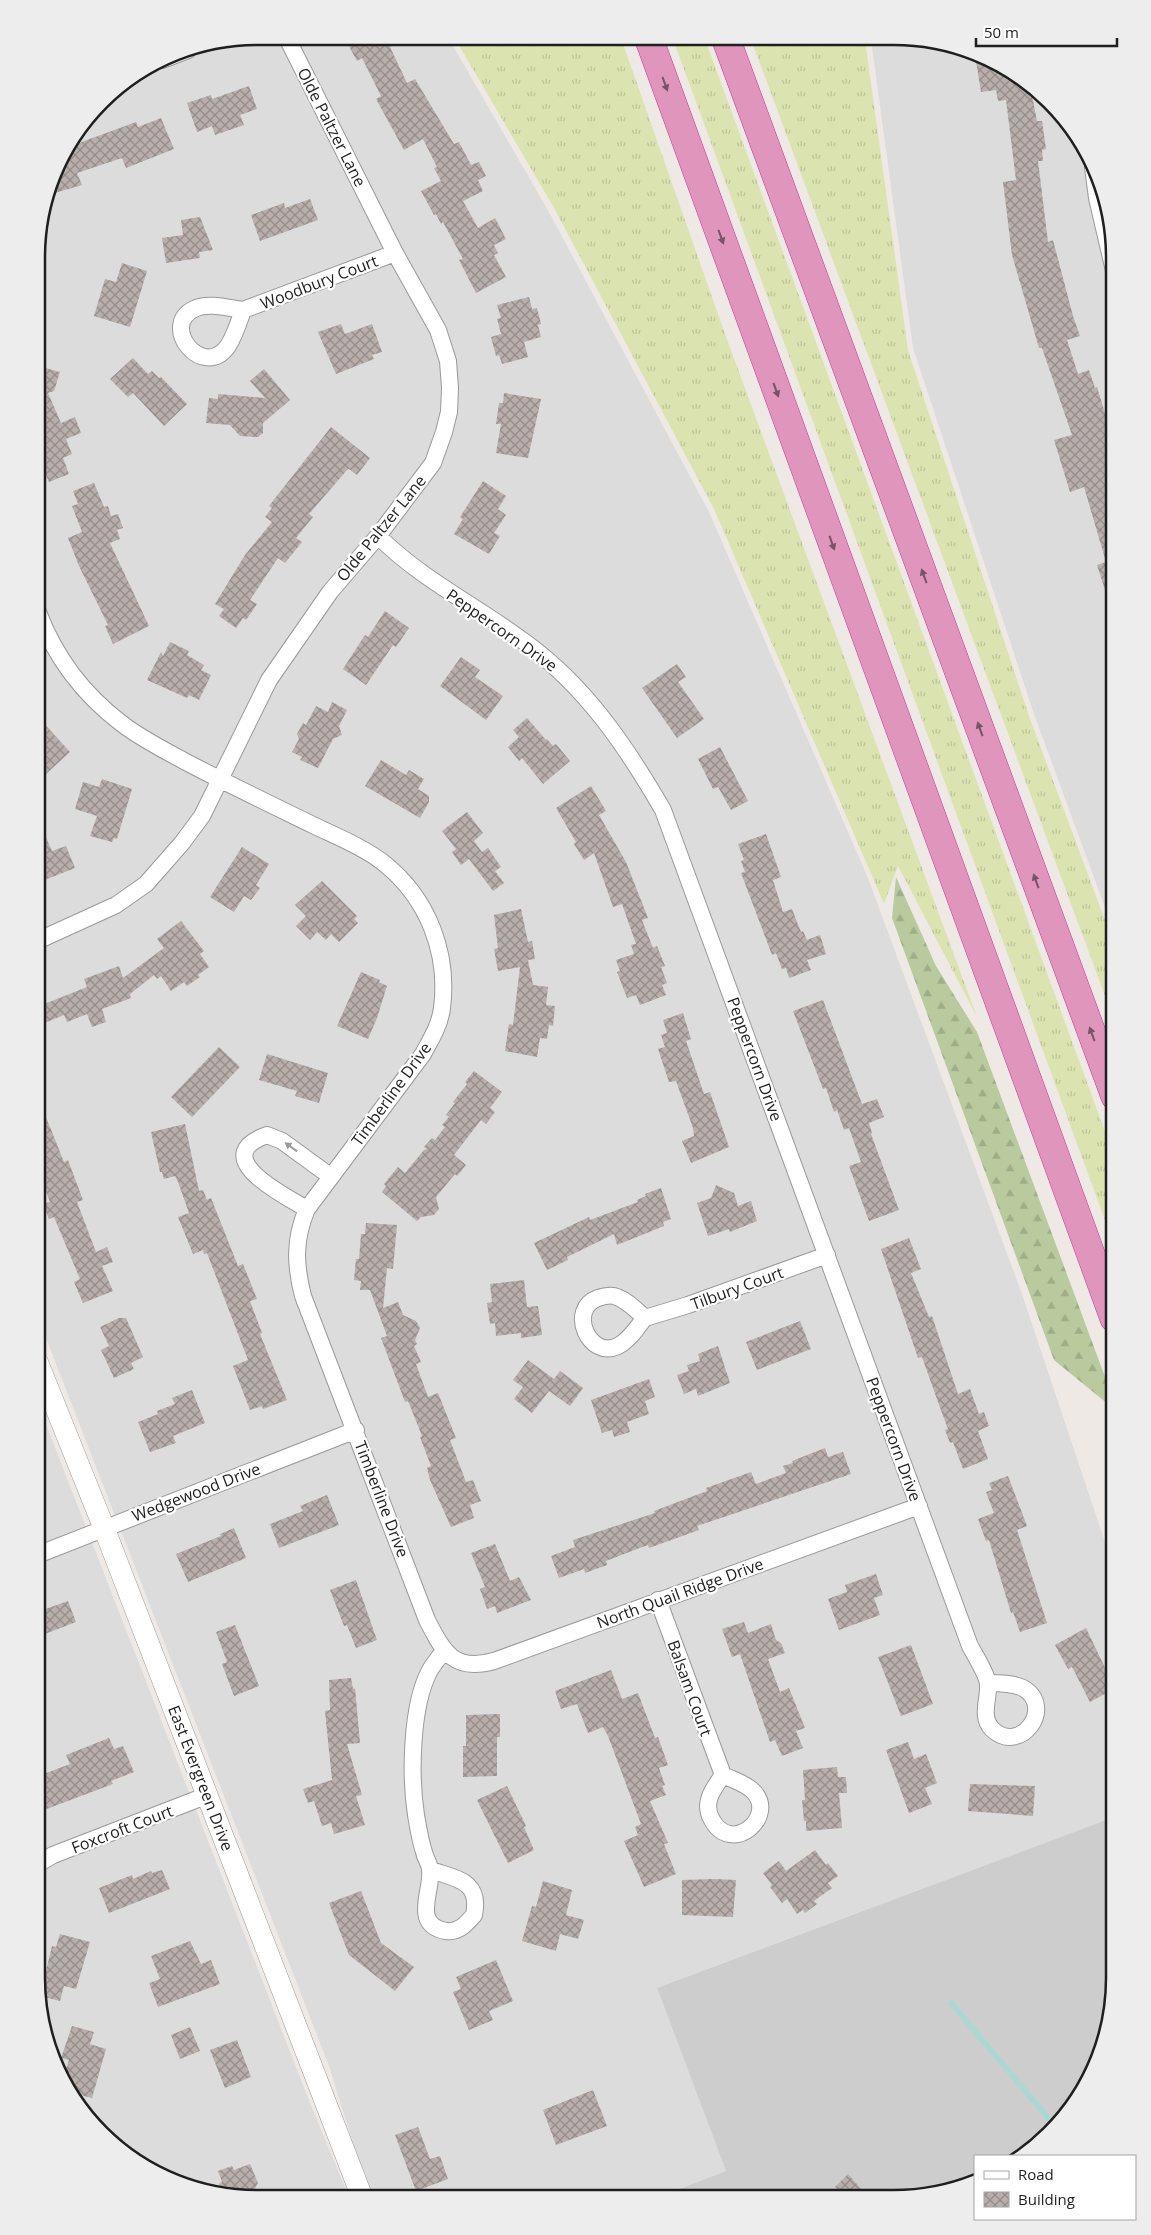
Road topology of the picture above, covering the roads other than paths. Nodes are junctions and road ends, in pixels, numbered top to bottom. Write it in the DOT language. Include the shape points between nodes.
graph roads {
  1 [pos="291,45"];
  2 [pos="651,45"];
  3 [pos="728,45"];
  4 [pos="1096,194"];
  5 [pos="1103,225"];
  6 [pos="396,253"];
  7 [pos="243,310"];
  8 [pos="378,536"];
  9 [pos="45,627"];
  10 [pos="219,780"];
  11 [pos="45,937"];
  12 [pos="1106,1074"];
  13 [pos="330,1176"];
  14 [pos="307,1209"];
  15 [pos="827,1255"];
  16 [pos="1106,1296"];
  17 [pos="645,1318"];
  18 [pos="45,1381"];
  19 [pos="356,1430"];
  20 [pos="919,1506"];
  21 [pos="104,1528"];
  22 [pos="45,1551"];
  23 [pos="658,1600"];
  24 [pos="444,1650"];
  25 [pos="988,1683"];
  26 [pos="722,1775"];
  27 [pos="208,1795"];
  28 [pos="45,1860"];
  29 [pos="431,1870"];
  30 [pos="359,2190"];
  1 -- 6 [label="street, Olde Paltzer Lane"];
  2 -- 16 [label="highway, one-way"];
  12 -- 3 [label="highway, one-way"];
  4 -- 5 [label="street"];
  6 -- 7 [label="street, Woodbury Court"];
  6 -- 8 [label="street, Olde Paltzer Lane" via="438,330 448,361 449,412 433,463"];
  8 -- 10 [label="street, Olde Paltzer Lane" via="330,592 269,680"];
  8 -- 15 [label="street, Peppercorn Drive" via="426,578 526,643 560,671 590,701 633,759 673,834"];
  9 -- 10 [label="street, Timberline Drive" via="59,657 92,698 122,724"];
  10 -- 11 [label="street, Olde Paltzer Lane" via="202,816 146,884 116,905"];
  10 -- 13 [label="street, Timberline Drive" via="384,862 420,902 440,950 444,980 442,1010 436,1030 423,1054"];
  13 -- 14 [label="street, Timberline Drive"];
  13 -- 14 [label="street, one-way" via="282,1141 267,1135 249,1144 245,1163 251,1172"];
  14 -- 19 [label="street, Timberline Drive" via="296,1245 296,1270 303,1296"];
  15 -- 17 [label="street, Tilbury Court"];
  15 -- 20 [label="street, Peppercorn Drive"];
  18 -- 21 [label="street, East Evergreen Drive"];
  19 -- 21 [label="street, Wedgewood Drive"];
  19 -- 24 [label="street, Timberline Drive" via="427,1620"];
  20 -- 23 [label="street, North Quail Ridge Drive"];
  20 -- 25 [label="street, Peppercorn Drive" via="970,1646"];
  21 -- 22 [label="street, Wedgewood Drive"];
  21 -- 27 [label="street, East Evergreen Drive"];
  23 -- 24 [label="street, North Quail Ridge Drive" via="477,1666 461,1663"];
  23 -- 26 [label="street, Balsam Court"];
  24 -- 29 [label="street" via="429,1672 421,1694 412,1771 423,1851"];
  27 -- 28 [label="street, Foxcroft Court"];
  27 -- 30 [label="street, East Evergreen Drive"];
}
